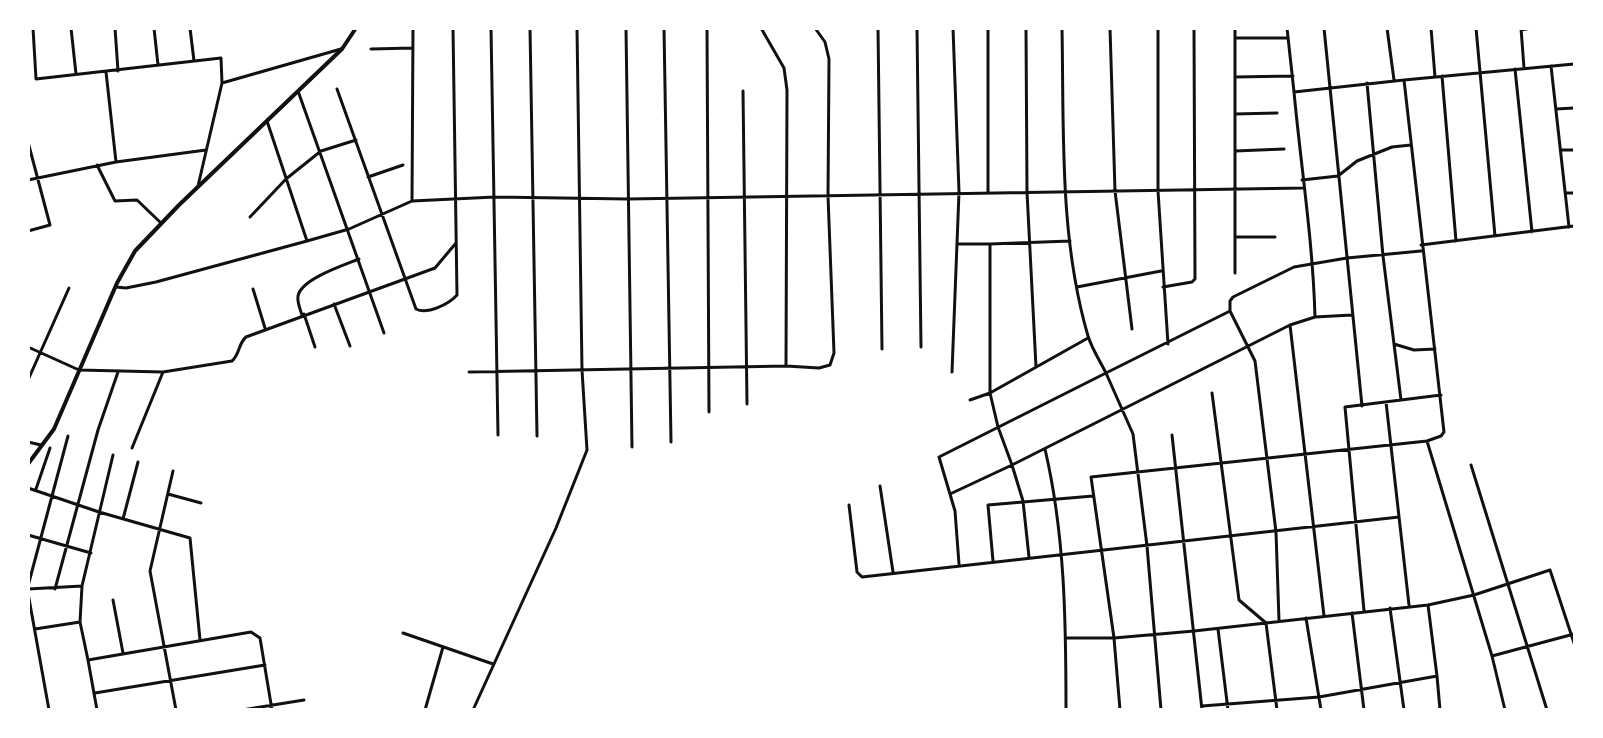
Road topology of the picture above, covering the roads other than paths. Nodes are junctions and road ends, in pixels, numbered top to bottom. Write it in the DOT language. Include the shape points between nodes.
graph roads {
  1 [pos="71,28"];
  2 [pos="115,28"];
  3 [pos="154,28"];
  4 [pos="190,28"];
  5 [pos="356,28"];
  6 [pos="414,28"];
  7 [pos="453,28"];
  8 [pos="491,28"];
  9 [pos="530,28"];
  10 [pos="578,28"];
  11 [pos="626,28"];
  12 [pos="664,28"];
  13 [pos="707,28"];
  14 [pos="761,28"];
  15 [pos="815,28"];
  16 [pos="878,28"];
  17 [pos="917,28"];
  18 [pos="953,28"];
  19 [pos="988,28"];
  20 [pos="1026,28"];
  21 [pos="1062,28"];
  22 [pos="1110,28"];
  23 [pos="1158,28"];
  24 [pos="1194,28"];
  25 [pos="1235,28"];
  26 [pos="1287,28"];
  27 [pos="1323,28"];
  28 [pos="1387,28"];
  29 [pos="1431,28"];
  30 [pos="1476,28"];
  31 [pos="1531,28"];
  32 [pos="33,29"];
  33 [pos="1521,29"];
  34 [pos="28,31"];
  35 [pos="1288,38"];
  36 [pos="1235,39"];
  37 [pos="413,48"];
  38 [pos="342,49"];
  39 [pos="370,49"];
  40 [pos="194,61"];
  41 [pos="1575,64"];
  42 [pos="158,65"];
  43 [pos="1551,66"];
  44 [pos="34,67"];
  45 [pos="28,68"];
  46 [pos="1524,68"];
  47 [pos="1515,69"];
  48 [pos="118,70"];
  49 [pos="106,72"];
  50 [pos="1478,73"];
  51 [pos="76,75"];
  52 [pos="1293,76"];
  53 [pos="1442,76"];
  54 [pos="1235,77"];
  55 [pos="1435,77"];
  56 [pos="1404,80"];
  57 [pos="1394,81"];
  58 [pos="222,83"];
  59 [pos="1367,83"];
  60 [pos="1329,88"];
  61 [pos="338,89"];
  62 [pos="298,91"];
  63 [pos="744,91"];
  64 [pos="1294,92"];
  65 [pos="1575,108"];
  66 [pos="1556,109"];
  67 [pos="1277,112"];
  68 [pos="1235,114"];
  69 [pos="267,121"];
  70 [pos="356,140"];
  71 [pos="28,142"];
  72 [pos="1411,145"];
  73 [pos="1284,149"];
  74 [pos="206,150"];
  75 [pos="1561,150"];
  76 [pos="1575,150"];
  77 [pos="321,151"];
  78 [pos="1235,152"];
  79 [pos="1374,154"];
  80 [pos="116,162"];
  81 [pos="97,165"];
  82 [pos="403,165"];
  83 [pos="1338,176"];
  84 [pos="368,177"];
  85 [pos="38,178"];
  86 [pos="286,179"];
  87 [pos="28,180"];
  88 [pos="1302,180"];
  89 [pos="197,188"];
  90 [pos="1303,188"];
  91 [pos="1065,190"];
  92 [pos="1158,190"];
  93 [pos="1235,190"];
  94 [pos="1115,191"];
  95 [pos="1196,191"];
  96 [pos="960,192"];
  97 [pos="1027,192"];
  98 [pos="988,193"];
  99 [pos="1566,193"];
  100 [pos="1575,193"];
  101 [pos="880,195"];
  102 [pos="919,195"];
  103 [pos="828,196"];
  104 [pos="495,197"];
  105 [pos="706,197"];
  106 [pos="745,197"];
  107 [pos="785,197"];
  108 [pos="666,198"];
  109 [pos="455,199"];
  110 [pos="579,199"];
  111 [pos="628,199"];
  112 [pos="533,200"];
  113 [pos="412,201"];
  114 [pos="382,214"];
  115 [pos="250,217"];
  116 [pos="161,223"];
  117 [pos="1575,226"];
  118 [pos="1569,227"];
  119 [pos="349,228"];
  120 [pos="28,231"];
  121 [pos="1532,232"];
  122 [pos="1495,236"];
  123 [pos="1235,237"];
  124 [pos="1275,237"];
  125 [pos="307,241"];
  126 [pos="1070,241"];
  127 [pos="1456,241"];
  128 [pos="1032,242"];
  129 [pos="457,243"];
  130 [pos="958,244"];
  131 [pos="990,244"];
  132 [pos="1422,245"];
  133 [pos="1422,251"];
  134 [pos="1383,255"];
  135 [pos="1347,258"];
  136 [pos="359,259"];
  137 [pos="1314,262"];
  138 [pos="1161,271"];
  139 [pos="1235,273"];
  140 [pos="406,278"];
  141 [pos="1125,278"];
  142 [pos="1077,286"];
  143 [pos="115,287"];
  144 [pos="1162,287"];
  145 [pos="69,288"];
  146 [pos="253,289"];
  147 [pos="370,290"];
  148 [pos="334,304"];
  149 [pos="1230,311"];
  150 [pos="303,315"];
  151 [pos="1352,315"];
  152 [pos="1315,317"];
  153 [pos="1290,326"];
  154 [pos="265,328"];
  155 [pos="1132,329"];
  156 [pos="384,333"];
  157 [pos="1088,338"];
  158 [pos="1168,344"];
  159 [pos="1394,344"];
  160 [pos="350,346"];
  161 [pos="1249,346"];
  162 [pos="28,347"];
  163 [pos="315,347"];
  164 [pos="921,347"];
  165 [pos="882,348"];
  166 [pos="1435,349"];
  167 [pos="40,352"];
  168 [pos="747,366"];
  169 [pos="786,366"];
  170 [pos="710,367"];
  171 [pos="1036,367"];
  172 [pos="669,368"];
  173 [pos="631,369"];
  174 [pos="79,370"];
  175 [pos="537,370"];
  176 [pos="582,370"];
  177 [pos="497,371"];
  178 [pos="118,372"];
  179 [pos="163,372"];
  180 [pos="469,372"];
  181 [pos="952,372"];
  182 [pos="1106,373"];
  183 [pos="28,381"];
  184 [pos="990,393"];
  185 [pos="1212,393"];
  186 [pos="1441,394"];
  187 [pos="970,400"];
  188 [pos="1401,400"];
  189 [pos="1386,402"];
  190 [pos="747,404"];
  191 [pos="1362,406"];
  192 [pos="1122,409"];
  193 [pos="709,412"];
  194 [pos="998,427"];
  195 [pos="498,435"];
  196 [pos="1172,435"];
  197 [pos="68,436"];
  198 [pos="537,436"];
  199 [pos="1427,441"];
  200 [pos="28,442"];
  201 [pos="671,442"];
  202 [pos="1390,445"];
  203 [pos="42,446"];
  204 [pos="632,447"];
  205 [pos="50,448"];
  206 [pos="132,448"];
  207 [pos="1045,449"];
  208 [pos="1349,450"];
  209 [pos="1307,454"];
  210 [pos="114,455"];
  211 [pos="1268,458"];
  212 [pos="138,462"];
  213 [pos="1221,463"];
  214 [pos="28,464"];
  215 [pos="1012,465"];
  216 [pos="1471,465"];
  217 [pos="1176,468"];
  218 [pos="174,471"];
  219 [pos="1137,472"];
  220 [pos="880,486"];
  221 [pos="29,488"];
  222 [pos="36,490"];
  223 [pos="28,494"];
  224 [pos="168,494"];
  225 [pos="950,494"];
  226 [pos="54,496"];
  227 [pos="1093,496"];
  228 [pos="1056,498"];
  229 [pos="1023,501"];
  230 [pos="201,503"];
  231 [pos="78,504"];
  232 [pos="849,504"];
  233 [pos="99,512"];
  234 [pos="1399,518"];
  235 [pos="123,519"];
  236 [pos="1357,523"];
  237 [pos="1315,528"];
  238 [pos="159,530"];
  239 [pos="1276,532"];
  240 [pos="28,535"];
  241 [pos="1231,536"];
  242 [pos="40,540"];
  243 [pos="1184,540"];
  244 [pos="65,545"];
  245 [pos="1147,546"];
  246 [pos="1100,550"];
  247 [pos="91,553"];
  248 [pos="1062,553"];
  249 [pos="1029,557"];
  250 [pos="993,561"];
  251 [pos="959,564"];
  252 [pos="893,572"];
  253 [pos="1508,582"];
  254 [pos="82,586"];
  255 [pos="28,589"];
  256 [pos="55,589"];
  257 [pos="1474,595"];
  258 [pos="113,600"];
  259 [pos="1409,605"];
  260 [pos="1428,605"];
  261 [pos="1390,608"];
  262 [pos="1364,611"];
  263 [pos="1352,612"];
  264 [pos="1324,616"];
  265 [pos="1306,618"];
  266 [pos="80,621"];
  267 [pos="1280,621"];
  268 [pos="1266,624"];
  269 [pos="35,629"];
  270 [pos="1218,629"];
  271 [pos="1194,632"];
  272 [pos="403,633"];
  273 [pos="1573,634"];
  274 [pos="1154,635"];
  275 [pos="1066,638"];
  276 [pos="1114,638"];
  277 [pos="200,640"];
  278 [pos="1575,643"];
  279 [pos="1526,646"];
  280 [pos="165,647"];
  281 [pos="443,647"];
  282 [pos="123,653"];
  283 [pos="1492,656"];
  284 [pos="88,660"];
  285 [pos="493,664"];
  286 [pos="265,665"];
  287 [pos="1437,676"];
  288 [pos="171,681"];
  289 [pos="1401,683"];
  290 [pos="1362,689"];
  291 [pos="95,693"];
  292 [pos="1319,697"];
  293 [pos="304,700"];
  294 [pos="1276,700"];
  295 [pos="1227,704"];
  296 [pos="271,707"];
  297 [pos="1202,708"];
  298 [pos="49,710"];
  299 [pos="98,710"];
  300 [pos="176,710"];
  301 [pos="242,710"];
  302 [pos="425,710"];
  303 [pos="473,710"];
  304 [pos="1066,710"];
  305 [pos="1120,710"];
  306 [pos="1161,710"];
  307 [pos="1228,710"];
  308 [pos="1277,710"];
  309 [pos="1321,710"];
  310 [pos="1364,710"];
  311 [pos="1404,710"];
  312 [pos="1440,710"];
  313 [pos="1505,710"];
  314 [pos="1547,710"];
  1 -- 51 [label="street"];
  2 -- 48 [label="street"];
  3 -- 42 [label="street"];
  4 -- 40 [label="street"];
  5 -- 38 [label="street"];
  6 -- 37 [label="street"];
  7 -- 109 [label="street"];
  8 -- 104 [label="street"];
  9 -- 112 [label="street"];
  10 -- 110 [label="street"];
  11 -- 111 [label="street"];
  12 -- 108 [label="street"];
  13 -- 105 [label="street"];
  14 -- 107 [label="street" via="779,56 786,76"];
  15 -- 103 [label="street" via="825,42 829,59"];
  16 -- 101 [label="street"];
  17 -- 102 [label="street"];
  18 -- 96 [label="street"];
  19 -- 98 [label="street"];
  20 -- 97 [label="street"];
  21 -- 91 [label="street"];
  22 -- 94 [label="street"];
  23 -- 92 [label="street"];
  24 -- 95 [label="street"];
  25 -- 36 [label="street"];
  26 -- 35 [label="street"];
  27 -- 60 [label="street"];
  28 -- 57 [label="street"];
  29 -- 55 [label="street"];
  30 -- 50 [label="street"];
  31 -- 33 [label="street"];
  32 -- 34 [label="street"];
  32 -- 44 [label="street"];
  33 -- 46 [label="street"];
  35 -- 36 [label="street"];
  35 -- 52 [label="street"];
  36 -- 54 [label="street"];
  37 -- 39 [label="street"];
  37 -- 113 [label="street"];
  38 -- 58 [label="street"];
  38 -- 62 [label="street"];
  40 -- 42 [label="street"];
  40 -- 58 [label="street" via="221,57"];
  41 -- 43 [label="street"];
  42 -- 48 [label="street"];
  43 -- 46 [label="street"];
  43 -- 66 [label="street"];
  44 -- 45 [label="street"];
  44 -- 51 [label="street" via="36,79"];
  46 -- 47 [label="street"];
  47 -- 50 [label="street"];
  47 -- 121 [label="street"];
  48 -- 49 [label="street"];
  49 -- 51 [label="street"];
  49 -- 80 [label="street"];
  50 -- 53 [label="street"];
  50 -- 122 [label="street"];
  52 -- 54 [label="street"];
  52 -- 64 [label="street"];
  53 -- 55 [label="street"];
  53 -- 127 [label="street"];
  54 -- 68 [label="street"];
  55 -- 56 [label="street"];
  56 -- 57 [label="street"];
  56 -- 72 [label="street"];
  57 -- 59 [label="street"];
  58 -- 74 [label="street"];
  59 -- 60 [label="street"];
  59 -- 79 [label="street"];
  60 -- 64 [label="street"];
  60 -- 83 [label="street"];
  61 -- 70 [label="street"];
  62 -- 69 [label="street"];
  62 -- 77 [label="street"];
  63 -- 106 [label="street"];
  64 -- 88 [label="street"];
  65 -- 66 [label="street"];
  66 -- 75 [label="street"];
  67 -- 68 [label="street"];
  68 -- 78 [label="street"];
  69 -- 86 [label="street"];
  69 -- 89 [label="street"];
  70 -- 77 [label="street"];
  70 -- 84 [label="street"];
  71 -- 85 [label="street"];
  72 -- 79 [label="street"];
  72 -- 132 [label="street"];
  73 -- 78 [label="street"];
  74 -- 80 [label="street"];
  74 -- 89 [label="street"];
  75 -- 76 [label="street"];
  75 -- 99 [label="street"];
  77 -- 86 [label="street"];
  77 -- 119 [label="street"];
  78 -- 93 [label="street"];
  79 -- 83 [label="street"];
  79 -- 134 [label="street"];
  80 -- 81 [label="street"];
  81 -- 85 [label="street"];
  81 -- 116 [label="street" via="115,201 137,200"];
  82 -- 84 [label="street"];
  83 -- 88 [label="street"];
  83 -- 135 [label="street"];
  84 -- 114 [label="street"];
  85 -- 87 [label="street"];
  85 -- 120 [label="street" via="50,225"];
  86 -- 115 [label="street"];
  86 -- 125 [label="street"];
  88 -- 90 [label="street"];
  89 -- 116 [label="street"];
  90 -- 93 [label="street"];
  90 -- 137 [label="street"];
  91 -- 94 [label="street"];
  91 -- 97 [label="street"];
  91 -- 126 [label="street"];
  92 -- 94 [label="street"];
  92 -- 95 [label="street"];
  92 -- 138 [label="street"];
  93 -- 95 [label="street"];
  93 -- 123 [label="street"];
  94 -- 141 [label="street"];
  95 -- 144 [label="street" via="1194,281"];
  96 -- 98 [label="street"];
  96 -- 102 [label="street"];
  96 -- 130 [label="street"];
  97 -- 98 [label="street"];
  97 -- 128 [label="street"];
  99 -- 100 [label="street"];
  99 -- 118 [label="street"];
  101 -- 102 [label="street"];
  101 -- 103 [label="street"];
  101 -- 165 [label="street"];
  102 -- 164 [label="street"];
  103 -- 107 [label="street"];
  103 -- 169 [label="street" via="833,360 824,368"];
  104 -- 109 [label="street"];
  104 -- 112 [label="street"];
  104 -- 177 [label="street"];
  105 -- 106 [label="street"];
  105 -- 108 [label="street"];
  105 -- 170 [label="street"];
  106 -- 107 [label="street"];
  106 -- 168 [label="street"];
  107 -- 169 [label="street"];
  108 -- 111 [label="street"];
  108 -- 172 [label="street"];
  109 -- 113 [label="street"];
  109 -- 129 [label="street"];
  110 -- 111 [label="street"];
  110 -- 112 [label="street"];
  110 -- 176 [label="street"];
  111 -- 173 [label="street"];
  112 -- 175 [label="street"];
  113 -- 114 [label="street"];
  114 -- 119 [label="street"];
  114 -- 140 [label="street"];
  116 -- 143 [label="street" via="135,251"];
  117 -- 118 [label="street"];
  118 -- 121 [label="street"];
  119 -- 125 [label="street"];
  119 -- 136 [label="street"];
  121 -- 122 [label="street"];
  122 -- 127 [label="street"];
  123 -- 124 [label="street"];
  123 -- 139 [label="street"];
  125 -- 143 [label="street" via="156,282"];
  126 -- 128 [label="street"];
  126 -- 142 [label="street"];
  127 -- 132 [label="street"];
  128 -- 131 [label="street"];
  128 -- 171 [label="street"];
  129 -- 140 [label="street" via="435,268"];
  129 -- 140 [label="street" via="457,295 453,300 418,311"];
  130 -- 131 [label="street"];
  130 -- 181 [label="street"];
  131 -- 184 [label="street"];
  132 -- 133 [label="street"];
  133 -- 134 [label="street"];
  133 -- 166 [label="street"];
  134 -- 135 [label="street"];
  134 -- 159 [label="street"];
  135 -- 137 [label="street"];
  135 -- 151 [label="street"];
  136 -- 147 [label="street"];
  136 -- 150 [label="street" via="301,289 297,300"];
  137 -- 149 [label="street" via="1294,267 1233,297"];
  137 -- 152 [label="street"];
  138 -- 141 [label="street"];
  138 -- 144 [label="street"];
  140 -- 147 [label="street"];
  141 -- 142 [label="street"];
  141 -- 155 [label="street"];
  142 -- 157 [label="street"];
  143 -- 174 [label="street"];
  144 -- 158 [label="street"];
  145 -- 167 [label="street"];
  146 -- 154 [label="street"];
  147 -- 148 [label="street"];
  147 -- 156 [label="street"];
  148 -- 150 [label="street"];
  148 -- 160 [label="street"];
  149 -- 158 [label="street"];
  149 -- 161 [label="street"];
  150 -- 154 [label="street"];
  150 -- 163 [label="street"];
  151 -- 152 [label="street"];
  151 -- 191 [label="street"];
  152 -- 153 [label="street"];
  153 -- 161 [label="street"];
  153 -- 209 [label="street"];
  154 -- 179 [label="street" via="242,340 238,356 232,361"];
  157 -- 171 [label="street"];
  157 -- 182 [label="street"];
  158 -- 182 [label="street"];
  159 -- 166 [label="street" via="1414,350"];
  159 -- 188 [label="street"];
  161 -- 192 [label="street"];
  161 -- 211 [label="street" via="1256,361"];
  162 -- 167 [label="street"];
  166 -- 186 [label="street"];
  167 -- 174 [label="street"];
  167 -- 183 [label="street"];
  168 -- 169 [label="street"];
  168 -- 170 [label="street"];
  168 -- 190 [label="street"];
  170 -- 172 [label="street"];
  170 -- 193 [label="street"];
  171 -- 184 [label="street"];
  172 -- 173 [label="street"];
  172 -- 201 [label="street"];
  173 -- 176 [label="street"];
  173 -- 204 [label="street"];
  174 -- 178 [label="street"];
  174 -- 203 [label="street" via="54,429"];
  175 -- 176 [label="street"];
  175 -- 177 [label="street"];
  175 -- 198 [label="street"];
  176 -- 285 [label="street" via="588,438 585,460"];
  177 -- 180 [label="street"];
  177 -- 195 [label="street"];
  178 -- 179 [label="street"];
  178 -- 231 [label="street"];
  179 -- 206 [label="street"];
  182 -- 192 [label="street"];
  182 -- 194 [label="street"];
  184 -- 187 [label="street"];
  184 -- 194 [label="street"];
  185 -- 213 [label="street"];
  186 -- 188 [label="street"];
  186 -- 199 [label="street" via="1444,432"];
  188 -- 189 [label="street"];
  189 -- 191 [label="street"];
  189 -- 202 [label="street"];
  191 -- 208 [label="street" via="1345,407"];
  192 -- 207 [label="street"];
  192 -- 219 [label="street" via="1133,434"];
  194 -- 215 [label="street"];
  194 -- 225 [label="street" via="939,458"];
  196 -- 217 [label="street"];
  197 -- 226 [label="street"];
  199 -- 202 [label="street"];
  199 -- 257 [label="street"];
  200 -- 203 [label="street"];
  202 -- 208 [label="street"];
  202 -- 234 [label="street"];
  203 -- 214 [label="street"];
  205 -- 222 [label="street"];
  207 -- 215 [label="street"];
  207 -- 228 [label="street"];
  208 -- 209 [label="street"];
  208 -- 236 [label="street"];
  209 -- 211 [label="street"];
  209 -- 237 [label="street"];
  210 -- 233 [label="street"];
  211 -- 213 [label="street"];
  211 -- 239 [label="street"];
  212 -- 235 [label="street"];
  213 -- 217 [label="street"];
  213 -- 241 [label="street"];
  215 -- 225 [label="street"];
  215 -- 229 [label="street"];
  216 -- 253 [label="street"];
  217 -- 219 [label="street"];
  217 -- 243 [label="street"];
  218 -- 224 [label="street"];
  219 -- 227 [label="street" via="1091,477"];
  219 -- 245 [label="street"];
  220 -- 252 [label="street"];
  221 -- 222 [label="street"];
  221 -- 223 [label="street"];
  222 -- 226 [label="street"];
  224 -- 230 [label="street"];
  224 -- 238 [label="street"];
  225 -- 251 [label="street"];
  226 -- 231 [label="street"];
  226 -- 242 [label="street"];
  227 -- 228 [label="street"];
  227 -- 246 [label="street"];
  228 -- 229 [label="street"];
  228 -- 248 [label="street"];
  229 -- 249 [label="street"];
  229 -- 250 [label="street" via="988,505"];
  231 -- 233 [label="street"];
  231 -- 244 [label="street"];
  232 -- 252 [label="street" via="859,575"];
  233 -- 235 [label="street"];
  233 -- 247 [label="street"];
  234 -- 236 [label="street"];
  234 -- 259 [label="street"];
  235 -- 238 [label="street"];
  236 -- 237 [label="street"];
  236 -- 262 [label="street"];
  237 -- 239 [label="street"];
  237 -- 264 [label="street"];
  238 -- 277 [label="street" via="186,536 191,542 191,577"];
  238 -- 280 [label="street" via="150,571"];
  239 -- 241 [label="street"];
  239 -- 267 [label="street"];
  240 -- 242 [label="street"];
  241 -- 243 [label="street"];
  241 -- 268 [label="street" via="1239,600"];
  242 -- 244 [label="street"];
  242 -- 255 [label="street"];
  243 -- 245 [label="street"];
  243 -- 271 [label="street"];
  244 -- 247 [label="street"];
  244 -- 256 [label="street"];
  245 -- 246 [label="street"];
  245 -- 274 [label="street"];
  246 -- 248 [label="street"];
  246 -- 276 [label="street"];
  247 -- 254 [label="street"];
  248 -- 249 [label="street"];
  248 -- 275 [label="street"];
  249 -- 250 [label="street"];
  250 -- 251 [label="street"];
  251 -- 252 [label="street"];
  253 -- 257 [label="street"];
  253 -- 273 [label="street" via="1550,570"];
  253 -- 279 [label="street"];
  254 -- 256 [label="street"];
  254 -- 266 [label="street"];
  255 -- 256 [label="street"];
  255 -- 269 [label="street"];
  257 -- 260 [label="street"];
  257 -- 283 [label="street"];
  258 -- 282 [label="street"];
  259 -- 260 [label="street"];
  259 -- 261 [label="street"];
  260 -- 287 [label="street"];
  261 -- 262 [label="street"];
  261 -- 289 [label="street"];
  262 -- 263 [label="street"];
  263 -- 264 [label="street"];
  263 -- 290 [label="street"];
  264 -- 265 [label="street"];
  265 -- 267 [label="street"];
  265 -- 292 [label="street"];
  266 -- 269 [label="street"];
  266 -- 284 [label="street"];
  267 -- 268 [label="street"];
  268 -- 270 [label="street"];
  268 -- 294 [label="street"];
  269 -- 298 [label="street"];
  270 -- 271 [label="street"];
  270 -- 295 [label="street"];
  271 -- 274 [label="street"];
  271 -- 297 [label="street"];
  272 -- 281 [label="street"];
  273 -- 278 [label="street"];
  273 -- 279 [label="street"];
  274 -- 276 [label="street"];
  274 -- 306 [label="street"];
  275 -- 276 [label="street"];
  275 -- 304 [label="street"];
  276 -- 305 [label="street"];
  277 -- 280 [label="street"];
  277 -- 286 [label="street" via="255,632 260,638"];
  279 -- 283 [label="street"];
  279 -- 314 [label="street"];
  280 -- 282 [label="street"];
  280 -- 288 [label="street"];
  281 -- 285 [label="street"];
  281 -- 302 [label="street"];
  282 -- 284 [label="street"];
  283 -- 313 [label="street"];
  284 -- 291 [label="street"];
  285 -- 303 [label="street"];
  286 -- 288 [label="street"];
  286 -- 296 [label="street"];
  287 -- 289 [label="street"];
  287 -- 312 [label="street"];
  288 -- 291 [label="street"];
  288 -- 300 [label="street"];
  289 -- 290 [label="street"];
  289 -- 311 [label="street"];
  290 -- 292 [label="street"];
  290 -- 310 [label="street"];
  291 -- 299 [label="street"];
  292 -- 294 [label="street"];
  292 -- 309 [label="street"];
  293 -- 296 [label="street"];
  294 -- 295 [label="street"];
  294 -- 308 [label="street"];
  295 -- 297 [label="street"];
  295 -- 307 [label="street"];
  296 -- 301 [label="street"];
}
